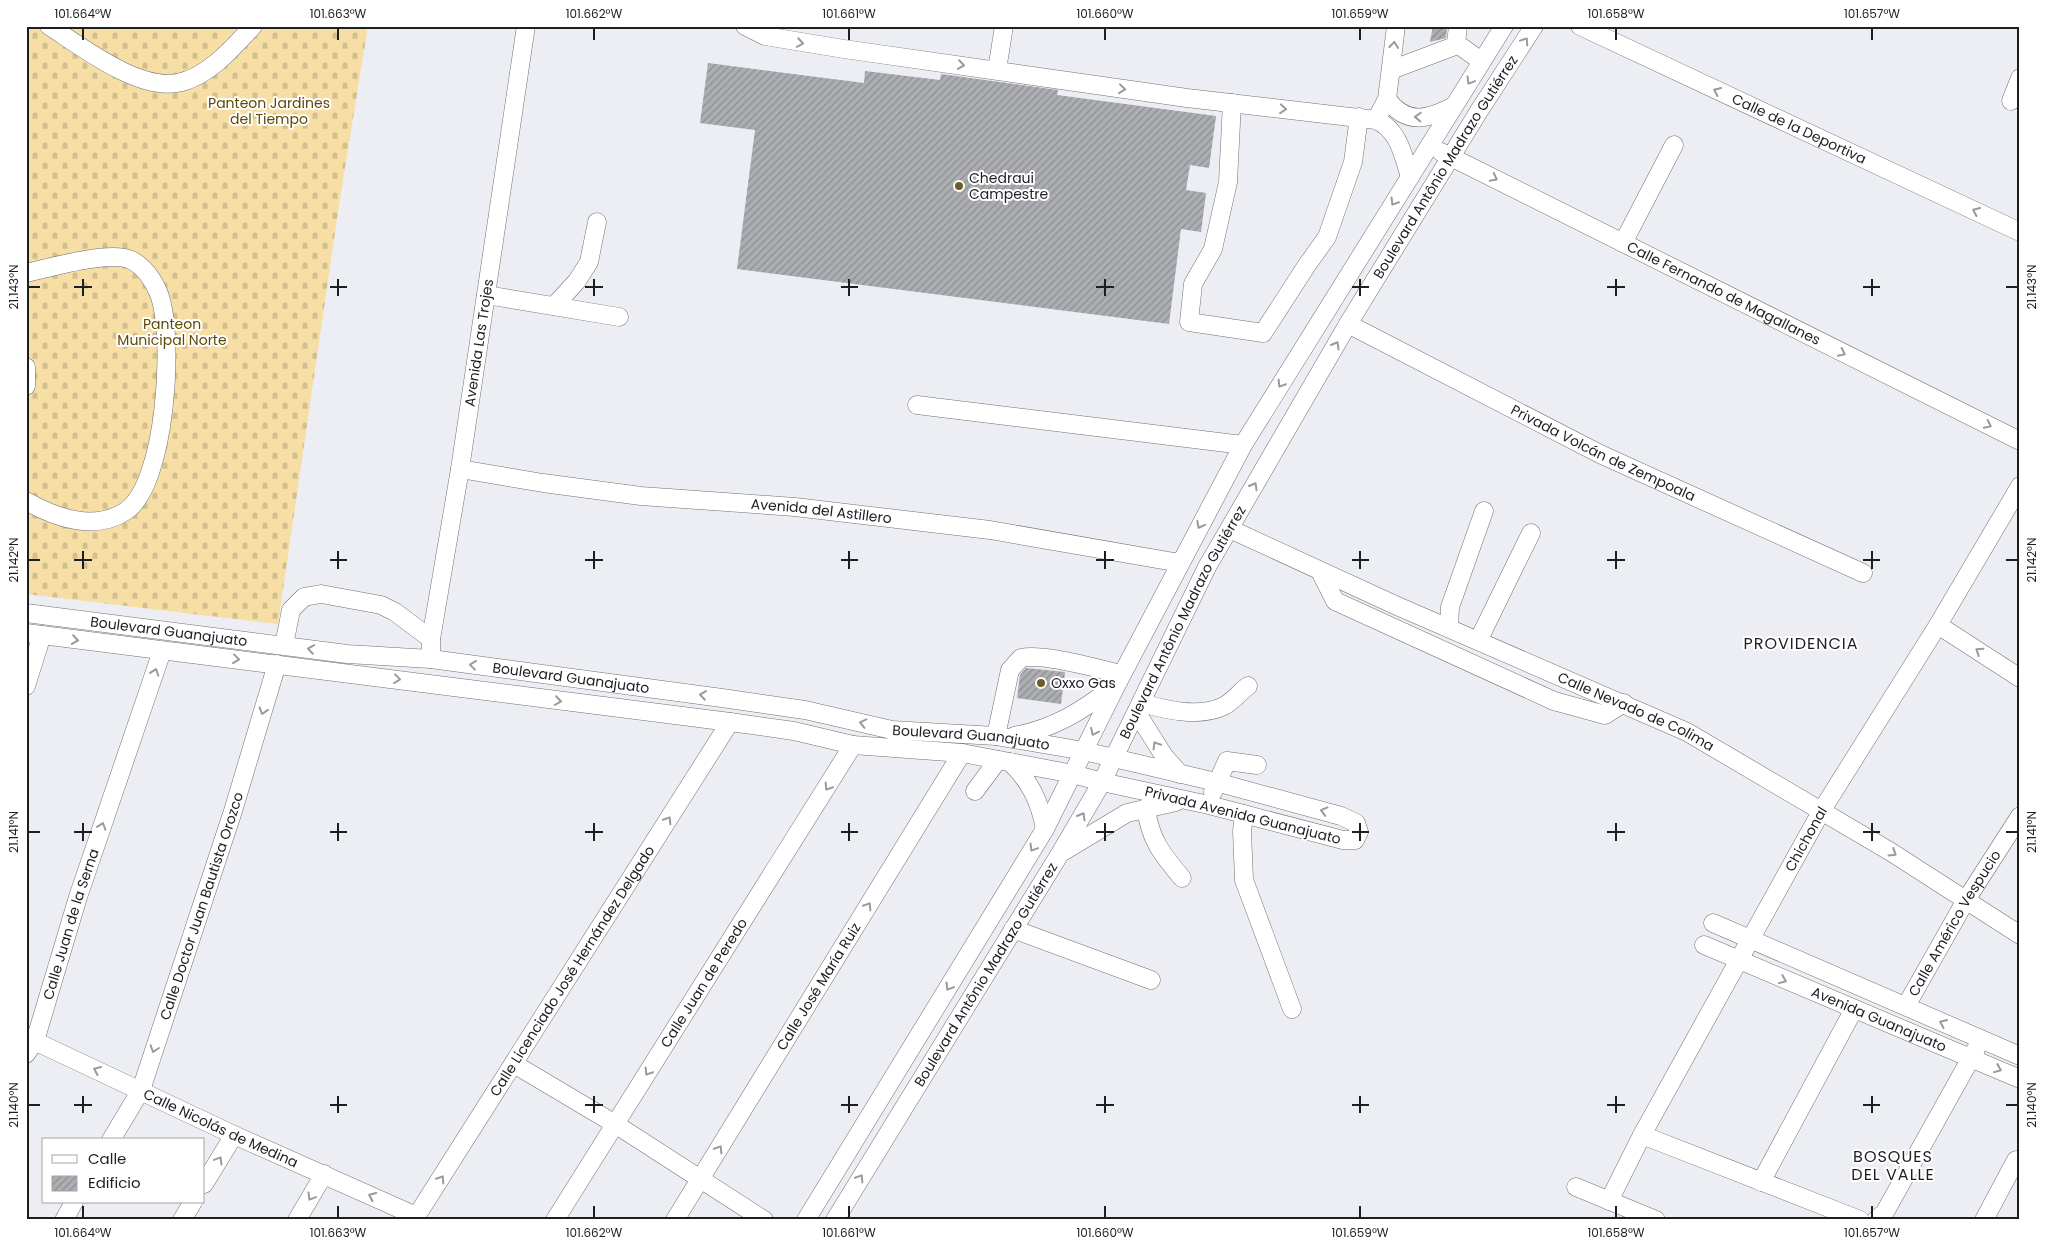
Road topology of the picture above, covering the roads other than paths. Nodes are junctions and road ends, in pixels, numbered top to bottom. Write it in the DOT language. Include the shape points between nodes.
graph roads {
  1 [pos="49,26"];
  2 [pos="253,26"];
  3 [pos="526,26"];
  4 [pos="745,26"];
  5 [pos="1004,26"];
  6 [pos="1396,26"];
  7 [pos="1504,26"];
  8 [pos="1534,26"];
  9 [pos="1580,26"];
  10 [pos="1457,35"];
  11 [pos="1481,61"];
  12 [pos="997,70"];
  13 [pos="1391,70"];
  14 [pos="2020,78"];
  15 [pos="1387,99"];
  16 [pos="2011,101"];
  17 [pos="1232,103"];
  18 [pos="1454,106"];
  19 [pos="1367,118"];
  20 [pos="1429,145"];
  21 [pos="1674,145"];
  22 [pos="1450,157"];
  23 [pos="1410,177"];
  24 [pos="597,222"];
  25 [pos="2020,232"];
  26 [pos="1623,243"];
  27 [pos="26,273"];
  28 [pos="486,294"];
  29 [pos="554,306"];
  30 [pos="619,316"];
  31 [pos="1348,324"];
  32 [pos="26,367"];
  33 [pos="26,386"];
  34 [pos="917,404"];
  35 [pos="2020,441"];
  36 [pos="1243,445"];
  37 [pos="460,469"];
  38 [pos="2020,486"];
  39 [pos="26,500"];
  40 [pos="1484,511"];
  41 [pos="1230,529"];
  42 [pos="1531,532"];
  43 [pos="1180,562"];
  44 [pos="1320,571"];
  45 [pos="1863,573"];
  46 [pos="26,613"];
  47 [pos="1938,625"];
  48 [pos="1449,628"];
  49 [pos="34,634"];
  50 [pos="431,639"];
  51 [pos="1478,641"];
  52 [pos="284,645"];
  53 [pos="162,651"];
  54 [pos="431,659"];
  55 [pos="277,664"];
  56 [pos="2020,678"];
  57 [pos="1119,679"];
  58 [pos="26,686"];
  59 [pos="1248,686"];
  60 [pos="1624,703"];
  61 [pos="1139,708"];
  62 [pos="730,722"];
  63 [pos="1001,737"];
  64 [pos="854,745"];
  65 [pos="1084,751"];
  66 [pos="962,753"];
  67 [pos="1113,758"];
  68 [pos="1004,761"];
  69 [pos="1258,765"];
  70 [pos="1073,774"];
  71 [pos="1180,774"];
  72 [pos="1102,782"];
  73 [pos="1216,782"];
  74 [pos="975,791"];
  75 [pos="1185,800"];
  76 [pos="1209,805"];
  77 [pos="1146,808"];
  78 [pos="1822,810"];
  79 [pos="1244,814"];
  80 [pos="2020,816"];
  81 [pos="1045,829"];
  82 [pos="1061,852"];
  83 [pos="1182,878"];
  84 [pos="1966,900"];
  85 [pos="1713,923"];
  86 [pos="1014,929"];
  87 [pos="2020,935"];
  88 [pos="1750,940"];
  89 [pos="1704,946"];
  90 [pos="1738,961"];
  91 [pos="1151,980"];
  92 [pos="1906,1006"];
  93 [pos="1292,1009"];
  94 [pos="1854,1009"];
  95 [pos="1981,1040"];
  96 [pos="29,1044"];
  97 [pos="2020,1056"];
  98 [pos="1972,1059"];
  99 [pos="514,1064"];
  100 [pos="2020,1079"];
  101 [pos="141,1090"];
  102 [pos="615,1124"];
  103 [pos="234,1135"];
  104 [pos="1642,1135"];
  105 [pos="112,1138"];
  106 [pos="2016,1160"];
  107 [pos="324,1174"];
  108 [pos="700,1180"];
  109 [pos="205,1182"];
  110 [pos="1761,1182"];
  111 [pos="1576,1187"];
  112 [pos="1609,1201"];
  113 [pos="73,1204"];
  114 [pos="192,1204"];
  115 [pos="415,1218"];
  116 [pos="64,1220"];
  117 [pos="182,1220"];
  118 [pos="297,1220"];
  119 [pos="555,1220"];
  120 [pos="674,1220"];
  121 [pos="764,1220"];
  122 [pos="806,1220"];
  123 [pos="835,1220"];
  124 [pos="1656,1220"];
  125 [pos="1860,1220"];
  126 [pos="1876,1220"];
  127 [pos="1984,1220"];
  1 -- 2 [label="street" via="126,73 161,83 177,83 211,66"];
  3 -- 28 [label="street, Avenida Las Trojes"];
  4 -- 12 [label="street, one-way" via="765,36 804,43"];
  5 -- 12 [label="street"];
  13 -- 6 [label="street, one-way"];
  7 -- 11 [label="street, Boulevard Antônio Madrazo Gutiérrez"];
  22 -- 8 [label="street, Boulevard Antônio Madrazo Gutiérrez, one-way"];
  25 -- 9 [label="street, Calle de la Deportiva, one-way"];
  10 -- 11 [label="street"];
  10 -- 13 [label="street" via="1441,52"];
  11 -- 18 [label="street, Boulevard Antônio Madrazo Gutiérrez, one-way"];
  12 -- 17 [label="street, one-way"];
  13 -- 15 [label="street"];
  14 -- 16 [label="street"];
  18 -- 15 [label="street, one-way" via="1436,115 1416,118 1396,110"];
  15 -- 19 [label="street"];
  17 -- 19 [label="street, one-way"];
  17 -- 19 [label="street" via="1228,182 1213,249 1193,284 1189,322 1263,334 1306,264 1327,237"];
  18 -- 20 [label="street, Boulevard Antônio Madrazo Gutiérrez"];
  19 -- 23 [label="street" via="1386,124 1395,135"];
  20 -- 22 [label="street, Calle Fernando de Magallanes"];
  20 -- 23 [label="street, Boulevard Antônio Madrazo Gutiérrez"];
  21 -- 26 [label="street"];
  22 -- 26 [label="street, Calle Fernando de Magallanes, one-way"];
  22 -- 31 [label="street, Boulevard Antônio Madrazo Gutiérrez"];
  23 -- 36 [label="street, Boulevard Antônio Madrazo Gutiérrez, one-way"];
  24 -- 29 [label="street" via="589,262"];
  26 -- 35 [label="street, Calle Fernando de Magallanes, one-way"];
  27 -- 39 [label="street" via="103,258 130,260 143,268 159,294 165,320 166,395 155,456 139,496 127,510 110,520 90,521 63,518"];
  28 -- 29 [label="street"];
  28 -- 37 [label="street, Avenida Las Trojes"];
  29 -- 30 [label="street"];
  41 -- 31 [label="street, Boulevard Antônio Madrazo Gutiérrez, one-way"];
  31 -- 45 [label="street, Privada Volcán de Zempoala" via="1600,454"];
  32 -- 33 [label="street"];
  34 -- 36 [label="street"];
  36 -- 43 [label="street, Boulevard Antônio Madrazo Gutiérrez, one-way"];
  37 -- 43 [label="street, Avenida del Astillero" via="641,496 795,507 990,530"];
  37 -- 50 [label="street, Avenida Las Trojes"];
  38 -- 47 [label="street, Chichonal"];
  40 -- 48 [label="street" via="1450,607"];
  41 -- 44 [label="street, Calle Nevado de Colima"];
  41 -- 61 [label="street, Boulevard Antônio Madrazo Gutiérrez" via="1207,567"];
  42 -- 51 [label="street"];
  43 -- 57 [label="street, Boulevard Antônio Madrazo Gutiérrez"];
  44 -- 48 [label="street, Calle Nevado de Colima"];
  44 -- 60 [label="street" via="1335,601 1554,701 1605,715"];
  46 -- 52 [label="street, Boulevard Guanajuato" via="142,630"];
  56 -- 47 [label="street, one-way"];
  47 -- 78 [label="street, Chichonal"];
  48 -- 51 [label="street, Calle Nevado de Colima"];
  49 -- 53 [label="street, Boulevard Guanajuato, one-way"];
  49 -- 58 [label="street"];
  50 -- 52 [label="street" via="381,605 321,594 304,597 291,610"];
  50 -- 54 [label="street, Avenida Las Trojes"];
  51 -- 60 [label="street, Calle Nevado de Colima"];
  54 -- 52 [label="street, Boulevard Guanajuato, one-way" via="347,654"];
  53 -- 55 [label="street, Boulevard Guanajuato, one-way"];
  96 -- 53 [label="street, Calle Juan de la Serna, one-way"];
  63 -- 54 [label="street, Boulevard Guanajuato, one-way" via="892,730 805,710"];
  55 -- 62 [label="street, Boulevard Guanajuato, one-way"];
  55 -- 101 [label="street, Calle Doctor Juan Bautista Orozco, one-way" via="233,811"];
  57 -- 63 [label="street" via="1094,702 1063,721 1045,729"];
  57 -- 63 [label="street" via="1050,660 1021,658 1010,670"];
  57 -- 65 [label="street, Boulevard Antônio Madrazo Gutiérrez, one-way"];
  59 -- 61 [label="street" via="1226,706 1209,712"];
  60 -- 78 [label="street, Calle Nevado de Colima" via="1687,732"];
  61 -- 67 [label="street, Boulevard Antônio Madrazo Gutiérrez"];
  71 -- 61 [label="street, one-way" via="1164,756"];
  62 -- 64 [label="street, Boulevard Guanajuato" via="794,731"];
  99 -- 62 [label="street, Calle Licenciado José Hernández Delgado, one-way"];
  63 -- 65 [label="street, Boulevard Guanajuato"];
  64 -- 66 [label="street, Boulevard Guanajuato"];
  64 -- 102 [label="street, Calle Juan de Peredo, one-way"];
  65 -- 67 [label="street, Boulevard Guanajuato"];
  65 -- 70 [label="street, Boulevard Antônio Madrazo Gutiérrez"];
  66 -- 68 [label="street, Boulevard Guanajuato"];
  108 -- 66 [label="street, Calle José María Ruiz, one-way"];
  67 -- 71 [label="street, Privada Avenida Guanajuato"];
  67 -- 72 [label="street, Boulevard Antônio Madrazo Gutiérrez"];
  68 -- 70 [label="street, Boulevard Guanajuato"];
  68 -- 74 [label="street"];
  68 -- 81 [label="street" via="1021,772 1035,793"];
  69 -- 73 [label="street" via="1227,761"];
  70 -- 72 [label="street, Boulevard Guanajuato"];
  70 -- 81 [label="street, Boulevard Antônio Madrazo Gutiérrez"];
  71 -- 73 [label="street, Privada Avenida Guanajuato"];
  72 -- 75 [label="street, Privada Avenida Guanajuato"];
  82 -- 72 [label="street, Boulevard Antônio Madrazo Gutiérrez, one-way"];
  73 -- 76 [label="street"];
  79 -- 73 [label="street, Privada Avenida Guanajuato, one-way" via="1342,840 1355,840 1359,832 1356,823 1341,816"];
  75 -- 76 [label="street, Privada Avenida Guanajuato"];
  75 -- 77 [label="street"];
  76 -- 79 [label="street, Privada Avenida Guanajuato"];
  77 -- 82 [label="street" via="1114,819"];
  77 -- 83 [label="street" via="1148,826 1156,846"];
  78 -- 84 [label="street, Calle Nevado de Colima, one-way"];
  78 -- 88 [label="street, Chichonal"];
  79 -- 93 [label="street" via="1244,880"];
  80 -- 84 [label="street, Calle Américo Vespucio"];
  81 -- 122 [label="street, Boulevard Antônio Madrazo Gutiérrez, one-way"];
  82 -- 86 [label="street, Boulevard Antônio Madrazo Gutiérrez"];
  84 -- 87 [label="street, Calle Nevado de Colima"];
  84 -- 92 [label="street, Calle Américo Vespucio"];
  85 -- 88 [label="street"];
  86 -- 91 [label="street"];
  123 -- 86 [label="street, Boulevard Antônio Madrazo Gutiérrez, one-way"];
  88 -- 90 [label="street, Chichonal"];
  88 -- 92 [label="street, Avenida Guanajuato"];
  89 -- 90 [label="street"];
  90 -- 94 [label="street, Avenida Guanajuato, one-way"];
  90 -- 104 [label="street, Chichonal"];
  95 -- 92 [label="street, Avenida Guanajuato, one-way"];
  94 -- 98 [label="street, Avenida Guanajuato"];
  94 -- 110 [label="street"];
  95 -- 97 [label="street, Avenida Guanajuato"];
  95 -- 98 [label="street"];
  101 -- 96 [label="street, Calle Nicolás de Medina, one-way"];
  98 -- 100 [label="street, Avenida Guanajuato, one-way"];
  98 -- 126 [label="street" via="1885,1212"];
  99 -- 102 [label="street"];
  115 -- 99 [label="street, Calle Licenciado José Hernández Delgado, one-way"];
  101 -- 103 [label="street, Calle Nicolás de Medina"];
  101 -- 105 [label="street, Calle Doctor Juan Bautista Orozco"];
  102 -- 108 [label="street"];
  102 -- 119 [label="street, Calle Juan de Peredo"];
  103 -- 107 [label="street, Calle Nicolás de Medina"];
  109 -- 103 [label="street, one-way"];
  104 -- 110 [label="street"];
  104 -- 112 [label="street, Chichonal"];
  106 -- 127 [label="street"];
  115 -- 107 [label="street, Calle Nicolás de Medina, one-way"];
  107 -- 118 [label="street, one-way"];
  108 -- 120 [label="street, Calle José María Ruiz"];
  108 -- 121 [label="street"];
  110 -- 125 [label="street"];
  111 -- 112 [label="street"];
  112 -- 124 [label="street"];
  113 -- 116 [label="street"];
  114 -- 117 [label="street"];
}
